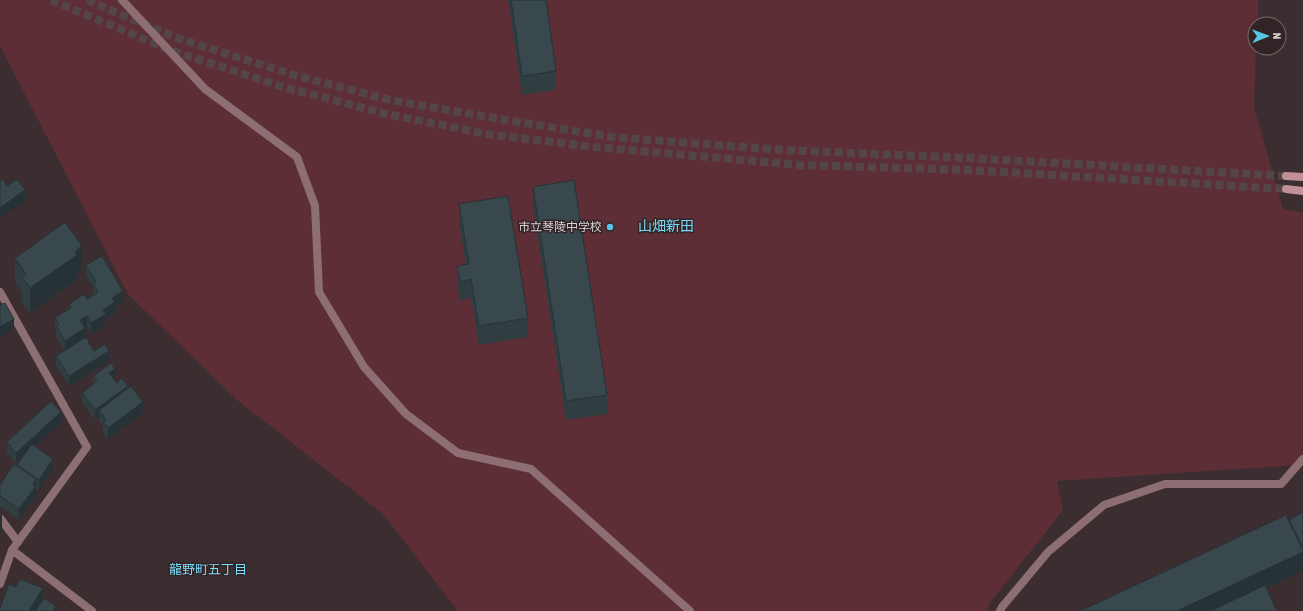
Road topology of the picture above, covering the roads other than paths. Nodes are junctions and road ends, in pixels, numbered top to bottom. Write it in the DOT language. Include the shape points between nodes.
graph roads {
  1 [pos="122,0"];
  2 [pos="1286,176"];
  3 [pos="1303,177"];
  4 [pos="1286,189"];
  5 [pos="1303,191"];
  6 [pos="0,292"];
  7 [pos="1303,459"];
  8 [pos="0,518"];
  9 [pos="18,542"];
  10 [pos="12,550"];
  11 [pos="0,584"];
  12 [pos="92,611"];
  13 [pos="690,611"];
  14 [pos="1000,611"];
  1 -- 13 [label="street" via="206,89 297,157 315,206 319,292 364,367 406,414 458,453 531,469"];
  2 -- 3 [label="street"];
  4 -- 5 [label="street"];
  6 -- 9 [label="street" via="87,447"];
  7 -- 14 [label="street" via="1281,484 1166,484 1104,505 1048,552"];
  8 -- 9 [label="street"];
  9 -- 10 [label="street"];
  10 -- 11 [label="street"];
  10 -- 12 [label="street"];
}
